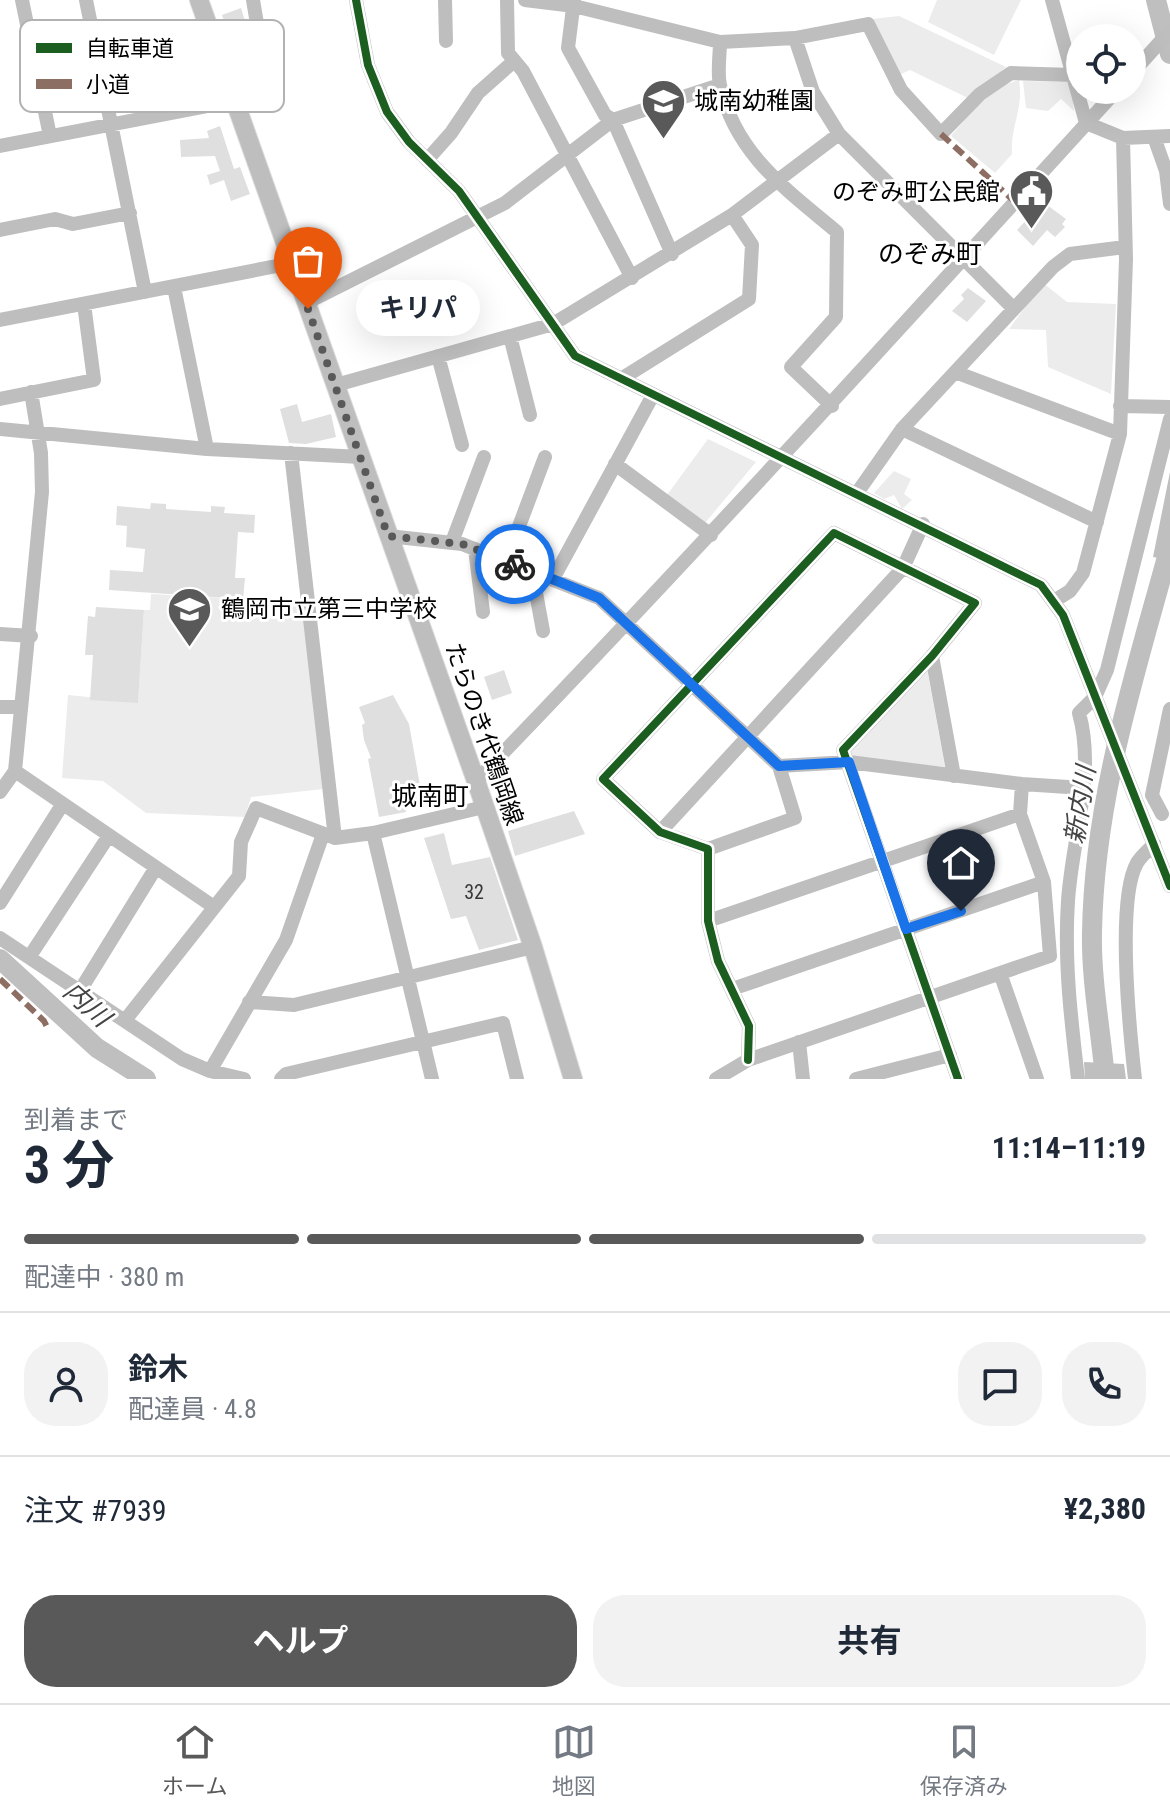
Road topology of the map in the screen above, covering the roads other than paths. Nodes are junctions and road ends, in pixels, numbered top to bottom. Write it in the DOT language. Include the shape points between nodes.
graph roads {
  1 [pos="22,0"];
  2 [pos="86,0"];
  3 [pos="199,0"];
  4 [pos="253,0"];
  5 [pos="356,0"];
  6 [pos="445,0"];
  7 [pos="507,0"];
  8 [pos="525,0"];
  9 [pos="1052,0"];
  10 [pos="574,3"];
  11 [pos="26,20"];
  12 [pos="90,20"];
  13 [pos="206,20"];
  14 [pos="256,20"];
  15 [pos="1170,31"];
  16 [pos="795,38"];
  17 [pos="446,41"];
  18 [pos="720,42"];
  19 [pos="1066,52"];
  20 [pos="1146,58"];
  21 [pos="514,61"];
  22 [pos="1066,75"];
  23 [pos="720,85"];
  24 [pos="1080,104"];
  25 [pos="1104,104"];
  26 [pos="45,112"];
  27 [pos="111,112"];
  28 [pos="181,112"];
  29 [pos="238,112"];
  30 [pos="613,120"];
  31 [pos="1086,123"];
  32 [pos="114,126"];
  33 [pos="839,134"];
  34 [pos="50,136"];
  35 [pos="1162,136"];
  36 [pos="1123,138"];
  37 [pos="0,146"];
  38 [pos="568,153"];
  39 [pos="427,160"];
  40 [pos="778,182"];
  41 [pos="1170,204"];
  42 [pos="130,213"];
  43 [pos="732,215"];
  44 [pos="476,216"];
  45 [pos="0,230"];
  46 [pos="1125,247"];
  47 [pos="672,254"];
  48 [pos="965,258"];
  49 [pos="292,263"];
  50 [pos="632,278"];
  51 [pos="174,287"];
  52 [pos="145,292"];
  53 [pos="306,303"];
  54 [pos="84,304"];
  55 [pos="1014,309"];
  56 [pos="0,320"];
  57 [pos="553,324"];
  58 [pos="510,336"];
  59 [pos="438,356"];
  60 [pos="955,372"];
  61 [pos="621,379"];
  62 [pos="336,385"];
  63 [pos="31,392"];
  64 [pos="653,395"];
  65 [pos="0,399"];
  66 [pos="832,406"];
  67 [pos="1120,406"];
  68 [pos="1170,407"];
  69 [pos="530,415"];
  70 [pos="1170,419"];
  71 [pos="0,429"];
  72 [pos="902,429"];
  73 [pos="38,431"];
  74 [pos="1120,434"];
  75 [pos="462,445"];
  76 [pos="207,449"];
  77 [pos="291,453"];
  78 [pos="361,457"];
  79 [pos="484,457"];
  80 [pos="545,457"];
  81 [pos="782,458"];
  82 [pos="615,464"];
  83 [pos="857,493"];
  84 [pos="1097,522"];
  85 [pos="923,524"];
  86 [pos="711,535"];
  87 [pos="388,536"];
  88 [pos="452,542"];
  89 [pos="475,549"];
  90 [pos="506,561"];
  91 [pos="903,568"];
  92 [pos="532,571"];
  93 [pos="553,579"];
  94 [pos="1054,601"];
  95 [pos="483,612"];
  96 [pos="628,625"];
  97 [pos="543,631"];
  98 [pos="0,634"];
  99 [pos="31,636"];
  100 [pos="932,656"];
  101 [pos="692,684"];
  102 [pos="1095,697"];
  103 [pos="0,707"];
  104 [pos="20,707"];
  105 [pos="1170,709"];
  106 [pos="750,736"];
  107 [pos="849,762"];
  108 [pos="779,766"];
  109 [pos="15,771"];
  110 [pos="954,776"];
  111 [pos="476,781"];
  112 [pos="1022,784"];
  113 [pos="1083,788"];
  114 [pos="0,792"];
  115 [pos="62,805"];
  116 [pos="484,807"];
  117 [pos="1166,812"];
  118 [pos="1020,814"];
  119 [pos="1144,818"];
  120 [pos="660,832"];
  121 [pos="373,833"];
  122 [pos="329,836"];
  123 [pos="108,837"];
  124 [pos="1154,844"];
  125 [pos="708,849"];
  126 [pos="883,861"];
  127 [pos="155,869"];
  128 [pos="1044,882"];
  129 [pos="1170,886"];
  130 [pos="0,903"];
  131 [pos="214,907"];
  132 [pos="708,921"];
  133 [pos="906,929"];
  134 [pos="0,938"];
  135 [pos="533,947"];
  136 [pos="30,956"];
  137 [pos="1000,973"];
  138 [pos="408,978"];
  139 [pos="81,989"];
  140 [pos="732,989"];
  141 [pos="930,998"];
  142 [pos="249,1002"];
  143 [pos="126,1019"];
  144 [pos="423,1042"];
  145 [pos="799,1042"];
  146 [pos="950,1055"];
  147 [pos="748,1060"];
  148 [pos="210,1071"];
  149 [pos="569,1078"];
  150 [pos="244,1079"];
  151 [pos="281,1079"];
  152 [pos="432,1079"];
  153 [pos="517,1079"];
  154 [pos="716,1079"];
  155 [pos="803,1079"];
  156 [pos="856,1079"];
  157 [pos="958,1079"];
  158 [pos="1037,1079"];
  159 [pos="1078,1079"];
  160 [pos="1135,1079"];
  1 -- 11 [label="street"];
  2 -- 12 [label="street"];
  3 -- 13 [label="main road, たらのき代鶴岡線"];
  4 -- 14 [label="street"];
  5 -- 39 [label="street" via="377,91"];
  6 -- 17 [label="street"];
  7 -- 21 [label="street" via="508,53"];
  8 -- 10 [label="street"];
  9 -- 19 [label="street"];
  10 -- 18 [label="street"];
  10 -- 30 [label="street" via="568,48 605,115"];
  15 -- 20 [label="street"];
  16 -- 18 [label="street"];
  16 -- 22 [label="street" via="868,24 901,90 941,134 980,94 1011,73"];
  16 -- 33 [label="street" via="813,92"];
  18 -- 23 [label="street"];
  21 -- 38 [label="street"];
  21 -- 39 [label="street" via="478,93"];
  23 -- 30 [label="street"];
  23 -- 40 [label="street" via="743,144"];
  24 -- 31 [label="street"];
  25 -- 31 [label="street"];
  26 -- 34 [label="street"];
  27 -- 32 [label="street"];
  28 -- 32 [label="street"];
  29 -- 49 [label="main road, たらのき代鶴岡線"];
  30 -- 38 [label="street"];
  30 -- 47 [label="street"];
  31 -- 36 [label="street"];
  31 -- 48 [label="street"];
  32 -- 34 [label="street"];
  32 -- 42 [label="street"];
  33 -- 40 [label="street"];
  33 -- 48 [label="street"];
  34 -- 37 [label="street"];
  35 -- 36 [label="street"];
  35 -- 41 [label="street"];
  36 -- 46 [label="street"];
  38 -- 44 [label="street" via="505,203"];
  38 -- 50 [label="street"];
  39 -- 44 [label="street"];
  40 -- 43 [label="street"];
  40 -- 66 [label="street" via="837,232 836,317 791,367"];
  42 -- 45 [label="street"];
  42 -- 52 [label="street"];
  43 -- 47 [label="street"];
  43 -- 61 [label="street" via="752,245 749,299"];
  44 -- 53 [label="street"];
  44 -- 57 [label="street"];
  46 -- 55 [label="street" via="1070,254"];
  46 -- 67 [label="street"];
  47 -- 50 [label="street"];
  48 -- 55 [label="street"];
  48 -- 66 [label="street"];
  49 -- 51 [label="street"];
  49 -- 53 [label="main road, たらのき代鶴岡線"];
  50 -- 57 [label="street"];
  51 -- 52 [label="street"];
  51 -- 76 [label="street"];
  52 -- 54 [label="street"];
  53 -- 62 [label="main road, たらのき代鶴岡線"];
  54 -- 56 [label="street"];
  54 -- 63 [label="street" via="94,380"];
  55 -- 60 [label="street"];
  57 -- 58 [label="street"];
  57 -- 61 [label="street" via="575,356"];
  58 -- 59 [label="street"];
  58 -- 69 [label="street"];
  59 -- 62 [label="street"];
  59 -- 75 [label="street"];
  60 -- 72 [label="street"];
  60 -- 74 [label="street"];
  61 -- 64 [label="street"];
  62 -- 78 [label="main road, たらのき代鶴岡線"];
  63 -- 65 [label="street"];
  63 -- 73 [label="street"];
  64 -- 81 [label="street"];
  64 -- 82 [label="street"];
  66 -- 81 [label="street"];
  67 -- 68 [label="street"];
  67 -- 74 [label="street"];
  70 -- 102 [label="street" via="1107,670"];
  71 -- 73 [label="street"];
  72 -- 83 [label="street"];
  72 -- 84 [label="street"];
  73 -- 76 [label="street"];
  73 -- 99 [label="street" via="42,492"];
  74 -- 84 [label="street"];
  76 -- 77 [label="street"];
  77 -- 78 [label="street"];
  77 -- 122 [label="street"];
  78 -- 87 [label="main road, たらのき代鶴岡線"];
  79 -- 88 [label="street"];
  80 -- 90 [label="street"];
  81 -- 83 [label="street"];
  81 -- 86 [label="street"];
  82 -- 86 [label="street"];
  82 -- 93 [label="street"];
  83 -- 85 [label="street"];
  84 -- 94 [label="street" via="1083,573"];
  85 -- 91 [label="street"];
  85 -- 94 [label="street" via="1023,574"];
  86 -- 96 [label="street"];
  87 -- 88 [label="street"];
  87 -- 111 [label="main road, たらのき代鶴岡線"];
  88 -- 89 [label="street"];
  89 -- 90 [label="street"];
  89 -- 95 [label="street"];
  90 -- 92 [label="street"];
  91 -- 100 [label="street" via="975,603"];
  91 -- 101 [label="street" via="834,533"];
  91 -- 106 [label="street"];
  92 -- 93 [label="street"];
  92 -- 97 [label="street"];
  93 -- 96 [label="street" via="599,598"];
  94 -- 102 [label="street"];
  96 -- 101 [label="street"];
  96 -- 111 [label="street"];
  98 -- 99 [label="street"];
  99 -- 104 [label="street"];
  100 -- 107 [label="street" via="843,750"];
  100 -- 110 [label="street"];
  101 -- 106 [label="street"];
  101 -- 120 [label="street" via="603,779"];
  102 -- 113 [label="street" via="1079,713 1086,738"];
  102 -- 119 [label="street"];
  103 -- 104 [label="street"];
  104 -- 109 [label="street"];
  105 -- 117 [label="street" via="1152,795"];
  106 -- 108 [label="street"];
  106 -- 120 [label="street"];
  107 -- 108 [label="street"];
  107 -- 110 [label="street"];
  107 -- 126 [label="street"];
  108 -- 125 [label="street" via="795,818"];
  109 -- 114 [label="street"];
  109 -- 115 [label="street"];
  110 -- 112 [label="street"];
  111 -- 116 [label="main road, たらのき代鶴岡線"];
  112 -- 113 [label="street"];
  112 -- 118 [label="street"];
  113 -- 159 [label="street" via="1068,902 1068,987"];
  115 -- 123 [label="street"];
  115 -- 130 [label="street"];
  116 -- 121 [label="street"];
  116 -- 135 [label="main road, たらのき代鶴岡線"];
  117 -- 119 [label="street"];
  118 -- 126 [label="street"];
  118 -- 128 [label="street"];
  119 -- 124 [label="street"];
  120 -- 125 [label="street"];
  121 -- 122 [label="street"];
  121 -- 138 [label="street"];
  122 -- 131 [label="street" via="256,808 241,842 239,876"];
  122 -- 142 [label="street" via="286,940"];
  123 -- 127 [label="street"];
  123 -- 136 [label="street"];
  124 -- 129 [label="street"];
  124 -- 160 [label="street" via="1137,863 1128,897 1128,1019"];
  125 -- 132 [label="street"];
  126 -- 132 [label="street"];
  126 -- 133 [label="street"];
  127 -- 131 [label="street"];
  127 -- 139 [label="street"];
  128 -- 133 [label="street"];
  128 -- 137 [label="street" via="1050,956"];
  131 -- 143 [label="street"];
  132 -- 140 [label="street"];
  133 -- 140 [label="street"];
  133 -- 141 [label="street"];
  134 -- 136 [label="street"];
  135 -- 138 [label="street"];
  135 -- 149 [label="main road, たらのき代鶴岡線"];
  136 -- 139 [label="street"];
  137 -- 141 [label="street"];
  137 -- 158 [label="street"];
  138 -- 142 [label="street" via="294,1005"];
  138 -- 144 [label="street"];
  139 -- 143 [label="street"];
  140 -- 147 [label="street" via="749,1026"];
  141 -- 145 [label="street"];
  141 -- 146 [label="street"];
  142 -- 148 [label="street"];
  143 -- 148 [label="street" via="182,1059"];
  144 -- 151 [label="street"];
  144 -- 152 [label="street"];
  144 -- 153 [label="street" via="503,1023"];
  145 -- 147 [label="street"];
  145 -- 155 [label="street"];
  146 -- 156 [label="street"];
  146 -- 157 [label="street"];
  147 -- 154 [label="street"];
  148 -- 150 [label="street"];
}
